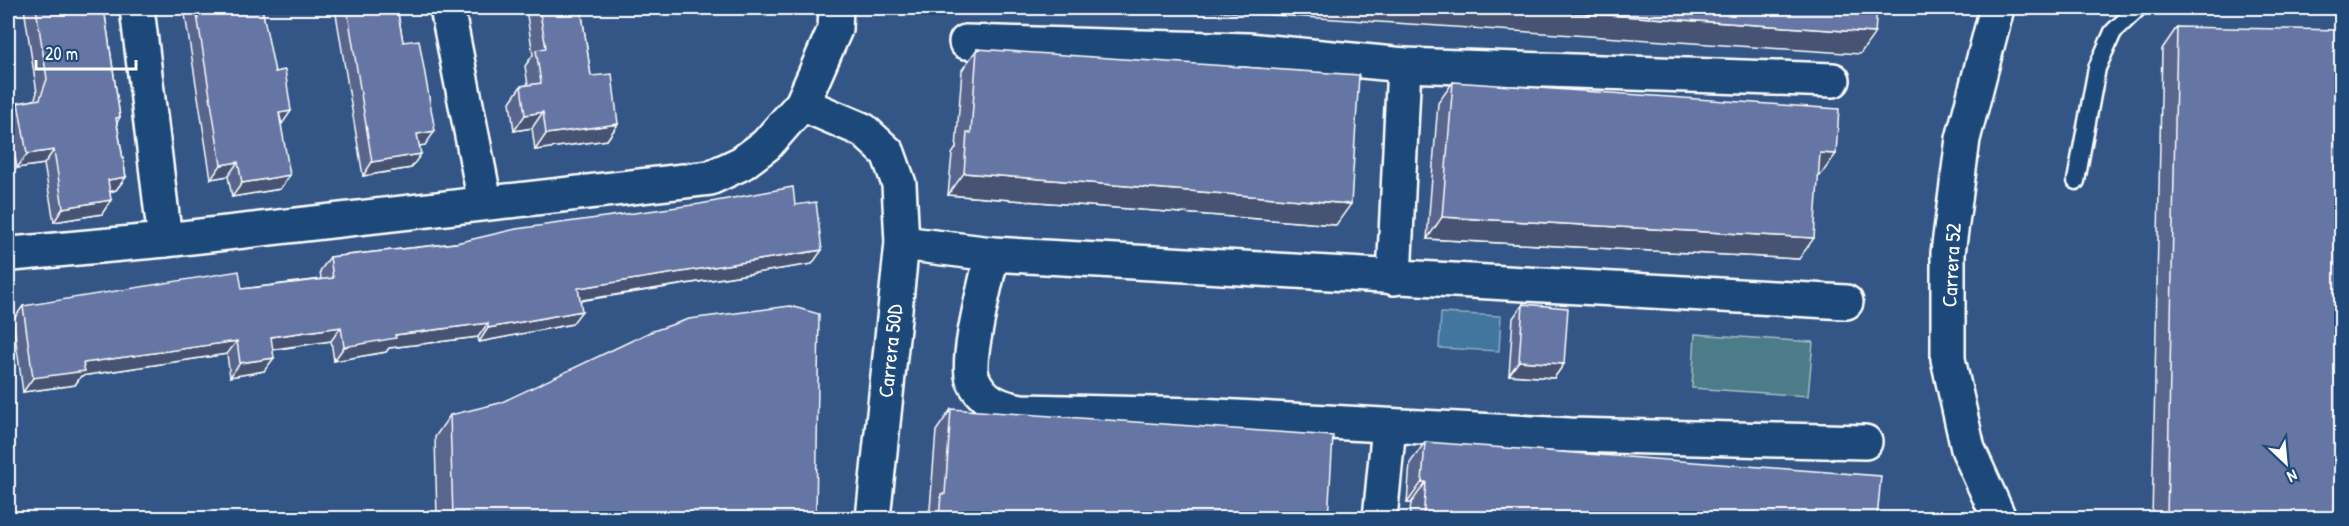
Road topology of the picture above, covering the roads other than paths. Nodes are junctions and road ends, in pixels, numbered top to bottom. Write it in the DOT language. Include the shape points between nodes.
graph roads {
  1 [pos="137,8"];
  2 [pos="447,8"];
  3 [pos="836,8"];
  4 [pos="1997,8"];
  5 [pos="2138,8"];
  6 [pos="966,42"];
  7 [pos="1404,65"];
  8 [pos="1833,80"];
  9 [pos="802,104"];
  10 [pos="2076,181"];
  11 [pos="485,202"];
  12 [pos="165,240"];
  13 [pos="902,243"];
  14 [pos="12,254"];
  15 [pos="992,254"];
  16 [pos="1394,278"];
  17 [pos="1846,302"];
  18 [pos="1389,426"];
  19 [pos="1865,442"];
  20 [pos="873,519"];
  21 [pos="1380,519"];
  22 [pos="1999,519"];
  1 -- 12 [label="street"];
  2 -- 11 [label="street"];
  3 -- 9 [label="street" via="835,29"];
  4 -- 22 [label="street, Carrera 52" via="1963,139 1948,253 1948,359 1968,448"];
  5 -- 10 [label="lane" via="2114,32 2097,68"];
  6 -- 7 [label="street" via="1248,51"];
  7 -- 8 [label="street"];
  7 -- 16 [label="street"];
  9 -- 11 [label="street" via="766,145 742,163 710,178"];
  9 -- 13 [label="street, Carrera 50D" via="863,130 888,153 899,184"];
  11 -- 12 [label="street"];
  12 -- 14 [label="street"];
  13 -- 15 [label="street"];
  13 -- 20 [label="street, Carrera 50D"];
  15 -- 16 [label="street"];
  15 -- 18 [label="street" via="971,358 972,378 984,395 1001,408"];
  16 -- 17 [label="street"];
  18 -- 19 [label="street"];
  18 -- 21 [label="street"];
}
